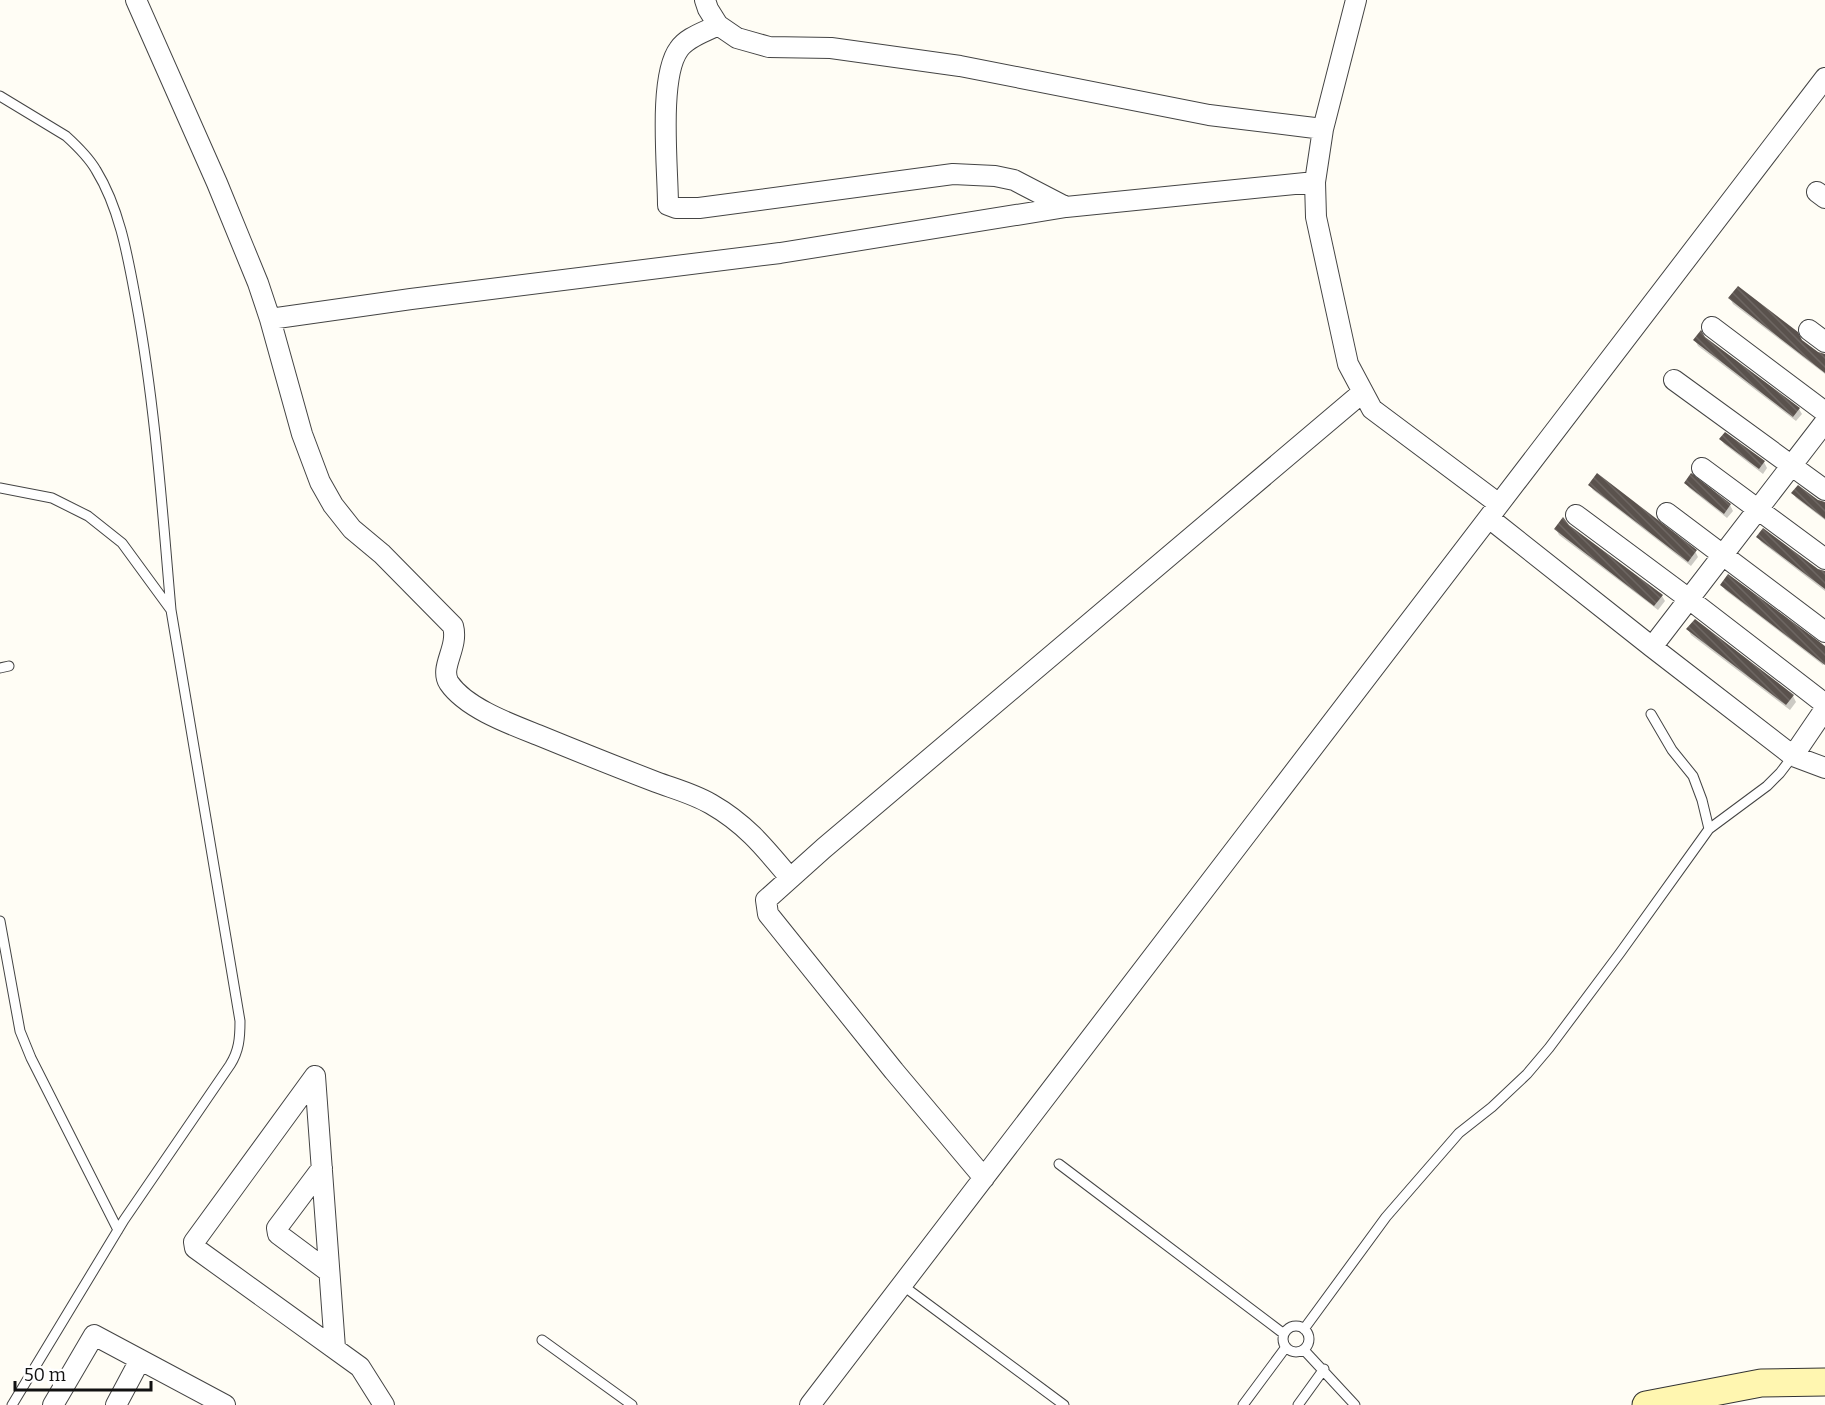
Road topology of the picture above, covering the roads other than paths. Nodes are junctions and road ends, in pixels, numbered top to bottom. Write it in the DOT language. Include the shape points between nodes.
graph roads {
  1 [pos="135,0"];
  2 [pos="705,0"];
  3 [pos="1356,0"];
  4 [pos="718,26"];
  5 [pos="1825,78"];
  6 [pos="0,96"];
  7 [pos="1323,129"];
  8 [pos="1315,182"];
  9 [pos="1066,207"];
  10 [pos="270,318"];
  11 [pos="1712,327"];
  12 [pos="1674,380"];
  13 [pos="1363,392"];
  14 [pos="1825,412"];
  15 [pos="1825,422"];
  16 [pos="1793,464"];
  17 [pos="1702,468"];
  18 [pos="0,488"];
  19 [pos="1825,490"];
  20 [pos="1758,509"];
  21 [pos="1494,511"];
  22 [pos="1667,513"];
  23 [pos="1576,515"];
  24 [pos="1723,555"];
  25 [pos="1825,559"];
  26 [pos="1689,599"];
  27 [pos="171,610"];
  28 [pos="1825,632"];
  29 [pos="1652,647"];
  30 [pos="1825,706"];
  31 [pos="1651,714"];
  32 [pos="1793,756"];
  33 [pos="1825,768"];
  34 [pos="1709,829"];
  35 [pos="790,878"];
  36 [pos="0,921"];
  37 [pos="1059,1164"];
  38 [pos="321,1168"];
  39 [pos="984,1178"];
  40 [pos="118,1230"];
  41 [pos="329,1272"];
  42 [pos="902,1285"];
  43 [pos="1304,1329"];
  44 [pos="1284,1334"];
  45 [pos="542,1340"];
  46 [pos="1286,1347"];
  47 [pos="335,1348"];
  48 [pos="1304,1350"];
  49 [pos="140,1360"];
  50 [pos="1324,1369"];
  51 [pos="1825,1382"];
  52 [pos="216,1403"];
  53 [pos="12,1405"];
  54 [pos="53,1405"];
  55 [pos="116,1405"];
  56 [pos="384,1405"];
  57 [pos="632,1405"];
  58 [pos="810,1405"];
  59 [pos="1064,1405"];
  60 [pos="1243,1405"];
  61 [pos="1298,1405"];
  62 [pos="1355,1405"];
  63 [pos="1646,1405"];
  1 -- 10 [label="street" via="217,183"];
  2 -- 4 [label="street"];
  3 -- 7 [label="street"];
  4 -- 7 [label="street" via="737,38 769,47 831,48 960,66 1209,115"];
  4 -- 9 [label="street" via="679,49 670,68 668,205 699,208 952,174 1014,180"];
  5 -- 21 [label="street"];
  6 -- 27 [label="lane" via="74,143 96,170 118,220 152,396"];
  7 -- 8 [label="street"];
  8 -- 9 [label="street"];
  8 -- 13 [label="street" via="1316,217 1348,364"];
  9 -- 10 [label="street" via="780,253"];
  10 -- 35 [label="street" via="302,434 320,482 352,529 453,626 456,637 445,671 448,681 463,698 507,723 713,805 751,831"];
  11 -- 14 [label="street"];
  12 -- 16 [label="street"];
  13 -- 21 [label="street" via="1372,409"];
  13 -- 35 [label="street"];
  15 -- 16 [label="street"];
  16 -- 19 [label="street"];
  16 -- 20 [label="street"];
  17 -- 20 [label="street"];
  18 -- 27 [label="lane" via="52,498 88,516 122,543"];
  20 -- 24 [label="street"];
  20 -- 25 [label="street"];
  21 -- 29 [label="street"];
  21 -- 39 [label="street"];
  22 -- 24 [label="street"];
  23 -- 26 [label="street"];
  24 -- 26 [label="street"];
  24 -- 28 [label="street"];
  26 -- 29 [label="street"];
  26 -- 30 [label="street"];
  27 -- 40 [label="lane" via="240,1021 240,1041 230,1065"];
  29 -- 32 [label="street"];
  30 -- 32 [label="street"];
  31 -- 34 [label="lane" via="1693,776"];
  32 -- 33 [label="street"];
  32 -- 34 [label="lane" via="1767,786"];
  34 -- 43 [label="lane" via="1549,1048 1492,1107 1459,1132 1386,1217"];
  35 -- 39 [label="street" via="766,900 768,914"];
  36 -- 40 [label="lane" via="20,1031"];
  37 -- 44 [label="lane"];
  38 -- 41 [label="street"];
  38 -- 41 [label="street" via="277,1228 278,1234"];
  38 -- 47 [label="street" via="315,1076 194,1242 195,1248"];
  39 -- 42 [label="street"];
  40 -- 53 [label="lane"];
  41 -- 47 [label="street"];
  42 -- 58 [label="street"];
  42 -- 59 [label="lane"];
  43 -- 44 [label="lane" via="1295,1326"];
  43 -- 48 [label="lane" via="1309,1338"];
  44 -- 46 [label="lane"];
  45 -- 57 [label="lane"];
  46 -- 48 [label="lane" via="1291,1351"];
  46 -- 60 [label="lane"];
  47 -- 56 [label="street" via="360,1366"];
  48 -- 50 [label="lane"];
  49 -- 52 [label="street"];
  49 -- 54 [label="street" via="94,1335"];
  49 -- 55 [label="street"];
  50 -- 61 [label="lane"];
  50 -- 62 [label="lane"];
  51 -- 63 [label="street" via="1761,1383"];
}
